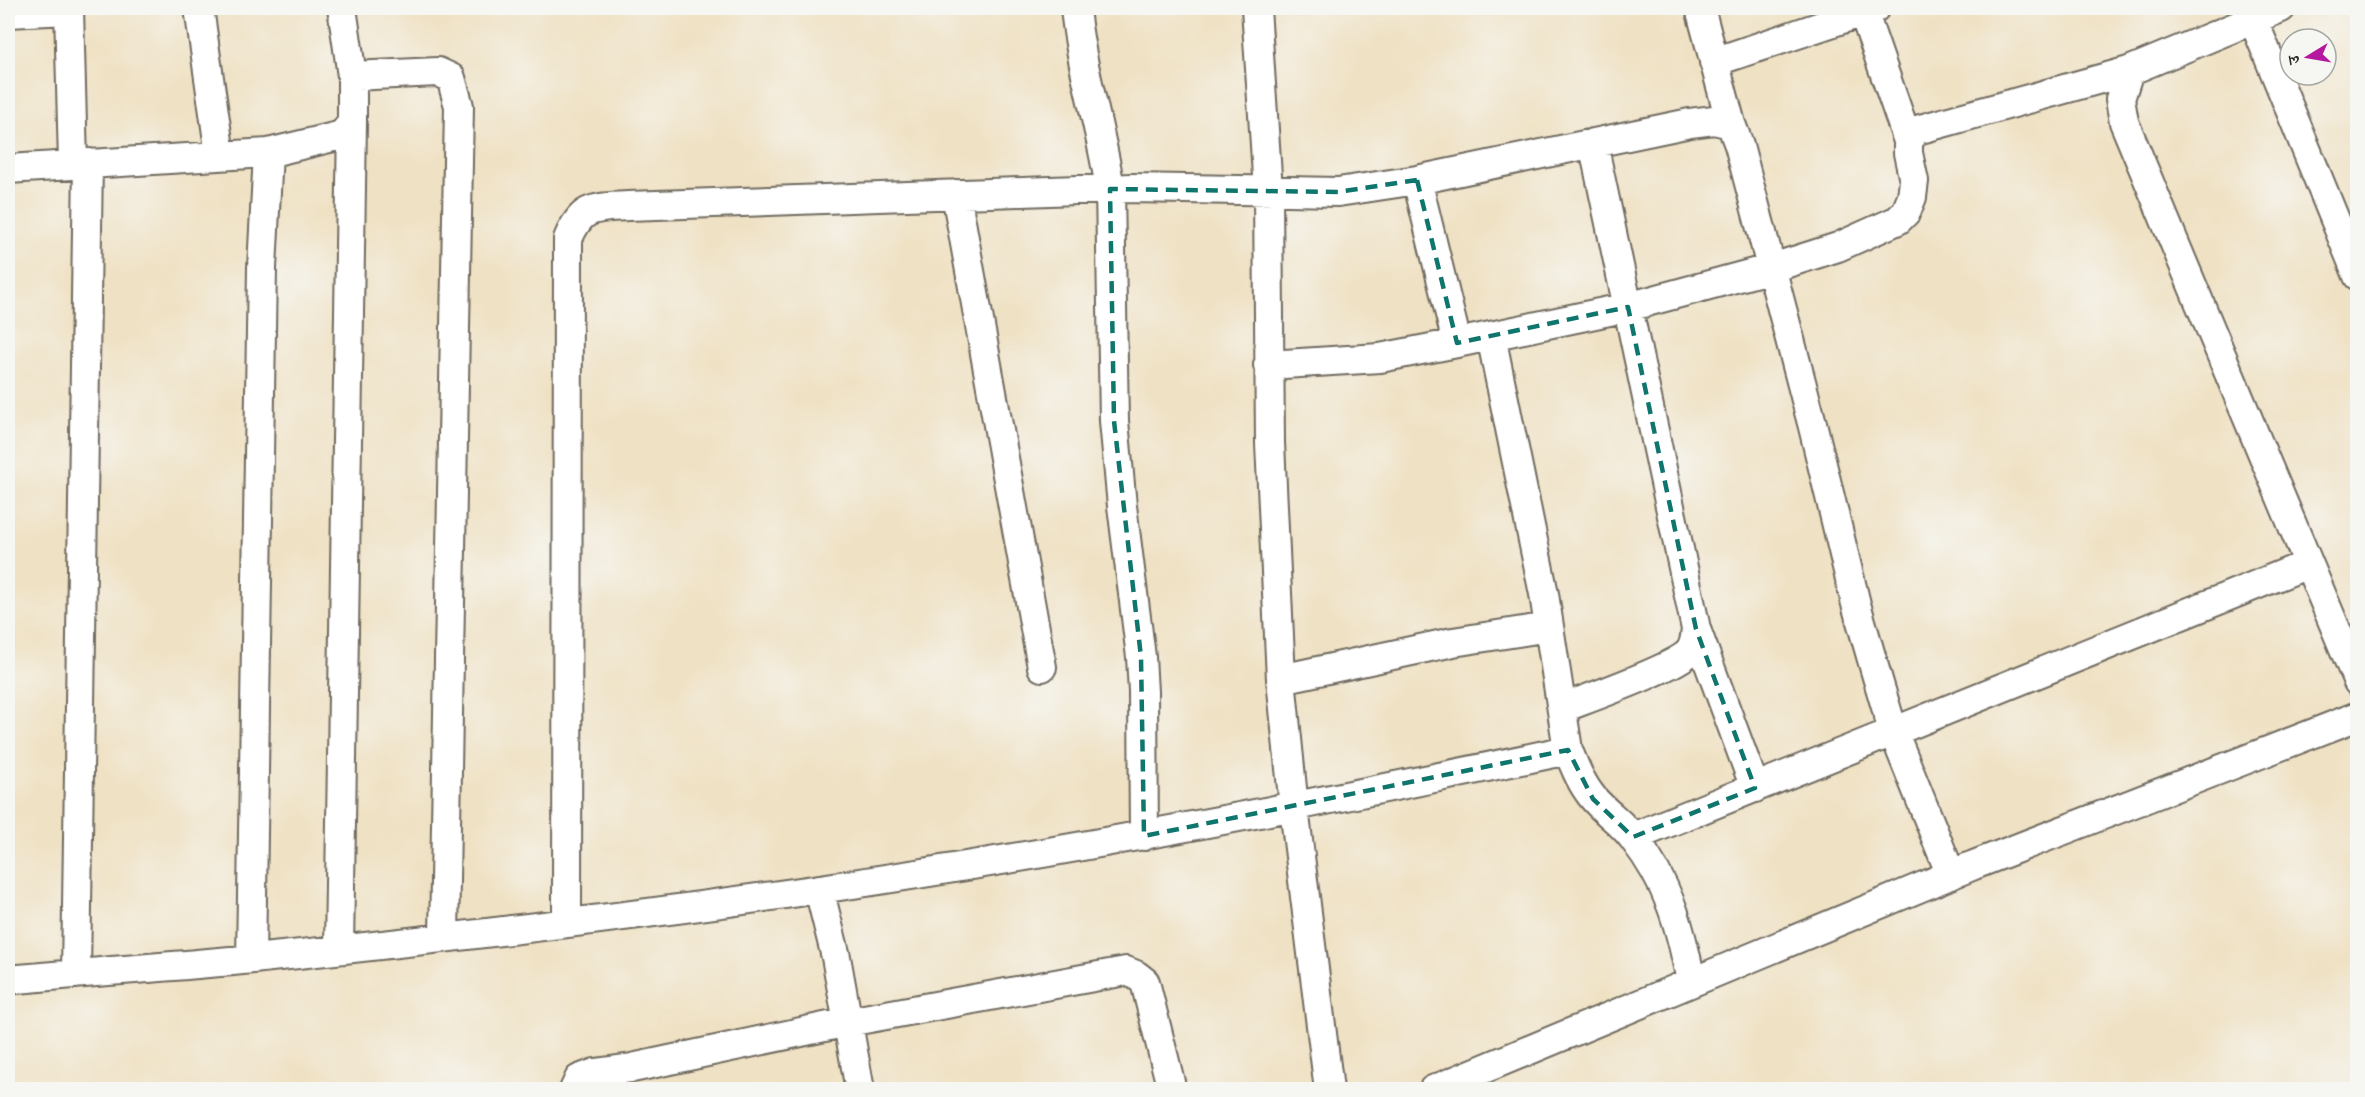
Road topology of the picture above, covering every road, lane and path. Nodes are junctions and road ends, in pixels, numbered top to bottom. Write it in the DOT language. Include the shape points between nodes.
graph roads {
  1 [pos="199,8"];
  2 [pos="342,8"];
  3 [pos="1075,8"];
  4 [pos="1256,8"];
  5 [pos="1700,8"];
  6 [pos="2281,8"];
  7 [pos="69,9"];
  8 [pos="1867,9"];
  9 [pos="8,13"];
  10 [pos="2253,19"];
  11 [pos="1714,62"];
  12 [pos="2129,71"];
  13 [pos="352,75"];
  14 [pos="352,123"];
  15 [pos="1731,124"];
  16 [pos="1908,141"];
  17 [pos="1593,142"];
  18 [pos="268,153"];
  19 [pos="220,155"];
  20 [pos="81,164"];
  21 [pos="8,169"];
  22 [pos="1417,180"];
  23 [pos="1110,189"];
  24 [pos="1268,191"];
  25 [pos="956,194"];
  26 [pos="1772,268"];
  27 [pos="2358,276"];
  28 [pos="1628,307"];
  29 [pos="1491,336"];
  30 [pos="1457,343"];
  31 [pos="1268,365"];
  32 [pos="2308,564"];
  33 [pos="1550,627"];
  34 [pos="1696,629"];
  35 [pos="1042,668"];
  36 [pos="1281,679"];
  37 [pos="2358,682"];
  38 [pos="1563,708"];
  39 [pos="2358,716"];
  40 [pos="1893,731"];
  41 [pos="1568,750"];
  42 [pos="1755,788"];
  43 [pos="1294,808"];
  44 [pos="1144,836"];
  45 [pos="1633,837"];
  46 [pos="1951,874"];
  47 [pos="819,889"];
  48 [pos="567,922"];
  49 [pos="444,936"];
  50 [pos="339,949"];
  51 [pos="251,959"];
  52 [pos="76,974"];
  53 [pos="8,980"];
  54 [pos="1691,981"];
  55 [pos="848,1022"];
  56 [pos="574,1089"];
  57 [pos="860,1089"];
  58 [pos="1172,1089"];
  59 [pos="1329,1089"];
  60 [pos="1433,1089"];
  1 -- 19 [label="street"];
  2 -- 13 [label="street"];
  3 -- 23 [label="street"];
  4 -- 24 [label="street"];
  5 -- 11 [label="street"];
  6 -- 10 [label="street"];
  7 -- 9 [label="street"];
  7 -- 20 [label="street"];
  8 -- 11 [label="street"];
  8 -- 16 [label="street"];
  10 -- 12 [label="street"];
  10 -- 27 [label="street"];
  11 -- 15 [label="street"];
  12 -- 16 [label="street" via="1917,130"];
  12 -- 32 [label="street" via="2120,99 2124,122"];
  13 -- 14 [label="street"];
  13 -- 49 [label="street" via="438,72 451,78 459,106"];
  14 -- 18 [label="street" via="342,135"];
  14 -- 50 [label="street"];
  15 -- 17 [label="street" via="1714,120 1690,123"];
  15 -- 26 [label="street"];
  16 -- 26 [label="street" via="1914,181 1912,197 1898,220 1838,247"];
  17 -- 22 [label="street"];
  17 -- 28 [label="street"];
  18 -- 19 [label="street"];
  18 -- 51 [label="street" via="262,280"];
  19 -- 20 [label="street"];
  20 -- 21 [label="street"];
  20 -- 52 [label="street"];
  22 -- 24 [label="street" via="1338,192"];
  22 -- 30 [label="street"];
  23 -- 24 [label="street"];
  23 -- 25 [label="street"];
  23 -- 44 [label="street" via="1114,420 1141,657"];
  24 -- 31 [label="street"];
  25 -- 35 [label="street"];
  25 -- 48 [label="street" via="597,208 575,222 568,239"];
  26 -- 28 [label="street"];
  26 -- 40 [label="street" via="1856,604"];
  28 -- 29 [label="street"];
  28 -- 34 [label="street"];
  29 -- 30 [label="street"];
  29 -- 33 [label="street"];
  30 -- 31 [label="street" via="1380,358"];
  31 -- 36 [label="street"];
  32 -- 37 [label="street"];
  32 -- 40 [label="street"];
  33 -- 36 [label="street" via="1453,642"];
  33 -- 38 [label="street"];
  34 -- 38 [label="street" via="1688,653 1671,664"];
  34 -- 42 [label="street"];
  36 -- 43 [label="street"];
  38 -- 41 [label="street"];
  39 -- 46 [label="street"];
  40 -- 42 [label="street"];
  40 -- 46 [label="street"];
  41 -- 43 [label="street"];
  41 -- 45 [label="street" via="1593,799"];
  42 -- 45 [label="street"];
  43 -- 44 [label="street"];
  43 -- 59 [label="street"];
  44 -- 47 [label="street"];
  45 -- 54 [label="street" via="1675,910"];
  46 -- 54 [label="street"];
  47 -- 48 [label="street"];
  47 -- 55 [label="street"];
  48 -- 49 [label="street"];
  49 -- 50 [label="street"];
  50 -- 51 [label="street"];
  51 -- 52 [label="street"];
  52 -- 53 [label="street"];
  54 -- 60 [label="street"];
  55 -- 56 [label="street" via="596,1073 579,1079"];
  55 -- 57 [label="street"];
  55 -- 58 [label="street" via="1126,971 1145,982"];
}
